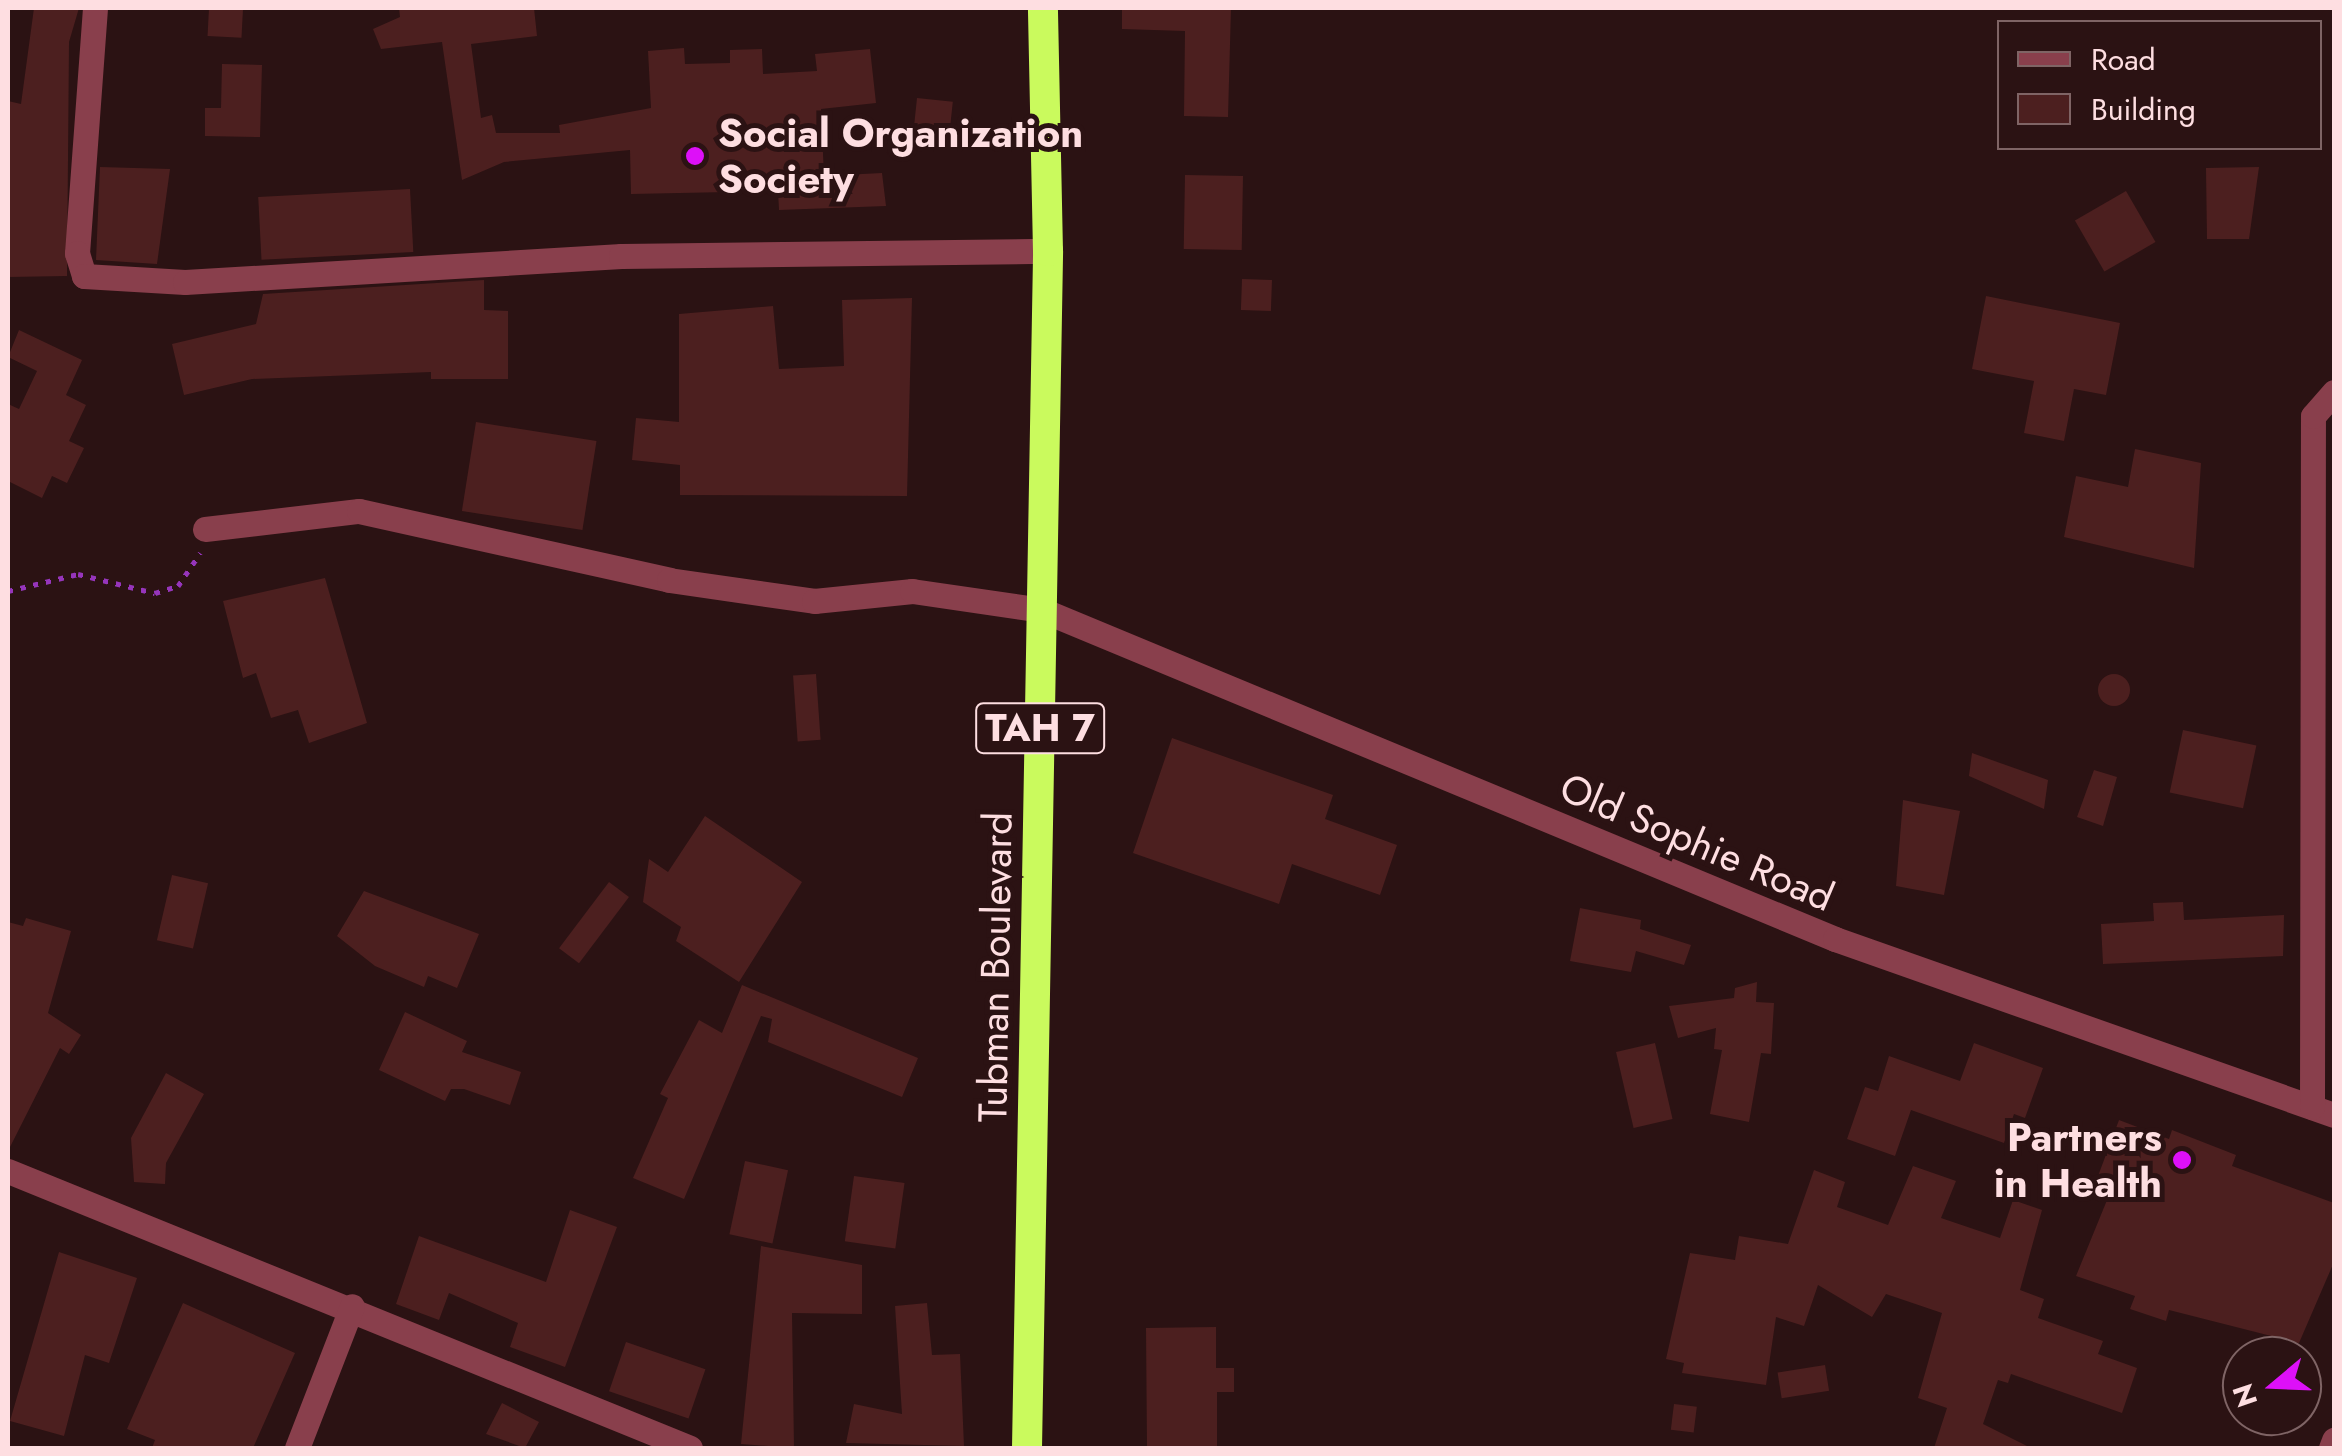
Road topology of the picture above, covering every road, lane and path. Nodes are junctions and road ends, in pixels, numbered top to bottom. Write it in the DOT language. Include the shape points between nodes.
graph roads {
  1 [pos="95,8"];
  2 [pos="1043,8"];
  3 [pos="1048,250"];
  4 [pos="2334,392"];
  5 [pos="205,529"];
  6 [pos="8,591"];
  7 [pos="1042,610"];
  8 [pos="2325,853"];
  9 [pos="2323,1111"];
  10 [pos="8,1171"];
  11 [pos="352,1306"];
  12 [pos="2334,1440"];
  13 [pos="297,1448"];
  14 [pos="690,1448"];
  15 [pos="1027,1448"];
  16 [pos="2331,1448"];
  1 -- 3 [label="street" via="79,214 84,276 185,282 621,256"];
  2 -- 3 [label="highway, Tubman Boulevard / TAH 7"];
  3 -- 7 [label="highway, Tubman Boulevard / TAH 7"];
  4 -- 8 [label="street" via="2312,416"];
  5 -- 6 [label="path" via="197,564 178,586 155,593 78,574"];
  5 -- 7 [label="street, Old Sophie Road" via="358,511 669,580 814,601 912,591"];
  7 -- 9 [label="street, Old Sophie Road" via="1835,940"];
  7 -- 15 [label="highway, Tubman Boulevard / TAH 7"];
  8 -- 9 [label="street"];
  10 -- 11 [label="street"];
  11 -- 13 [label="street"];
  11 -- 14 [label="street"];
  12 -- 16 [label="street"];
}
